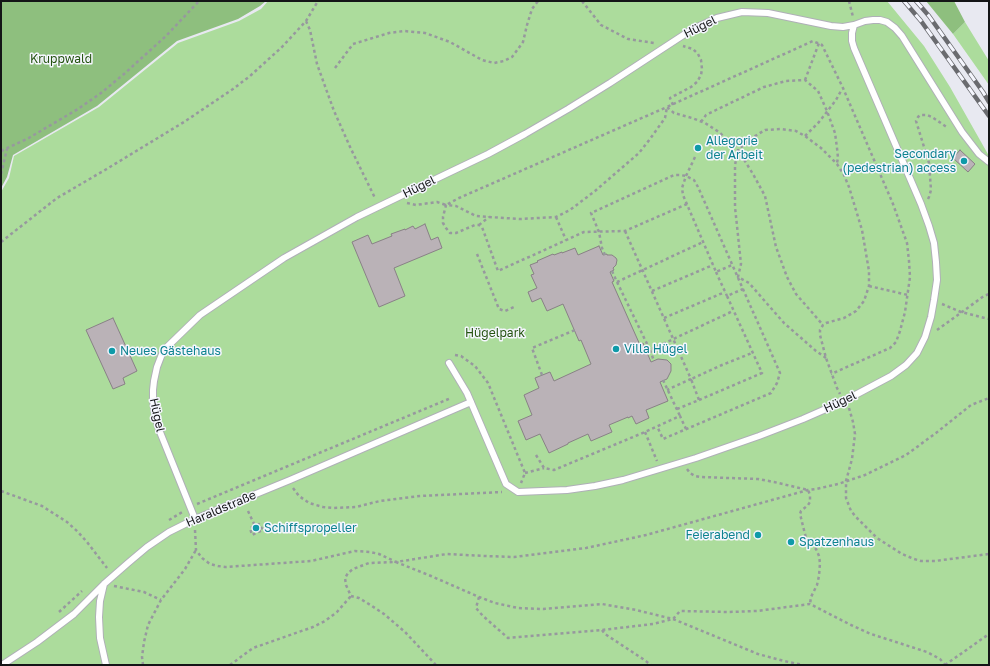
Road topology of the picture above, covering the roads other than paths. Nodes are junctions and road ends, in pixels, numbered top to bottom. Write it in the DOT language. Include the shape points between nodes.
graph roads {
  1 [pos="854,25"];
  2 [pos="989,162"];
  3 [pos="449,363"];
  4 [pos="471,402"];
  5 [pos="195,519"];
  6 [pos="104,584"];
  7 [pos="2,665"];
  8 [pos="106,665"];
  1 -- 2 [label="lane, Hügel" via="880,20 895,28 962,132 979,154"];
  1 -- 4 [label="lane, Hügel" via="854,48 922,204 934,243 936,280 931,317 917,353 906,365 891,376 844,400 759,436 623,480 567,490 518,492 506,484"];
  1 -- 5 [label="lane, Hügel" via="831,26 768,13 742,12 717,18 691,30 525,134 325,234 259,274 200,315 164,351 157,367 153,400 155,416 163,439"];
  3 -- 4 [label="lane"];
  4 -- 5 [label="lane, Haraldstraße"];
  5 -- 6 [label="lane, Haraldstraße" via="147,547"];
  6 -- 7 [label="lane, Haraldstraße" via="74,614 38,642"];
  6 -- 8 [label="lane" via="99,617 100,638"];
}
